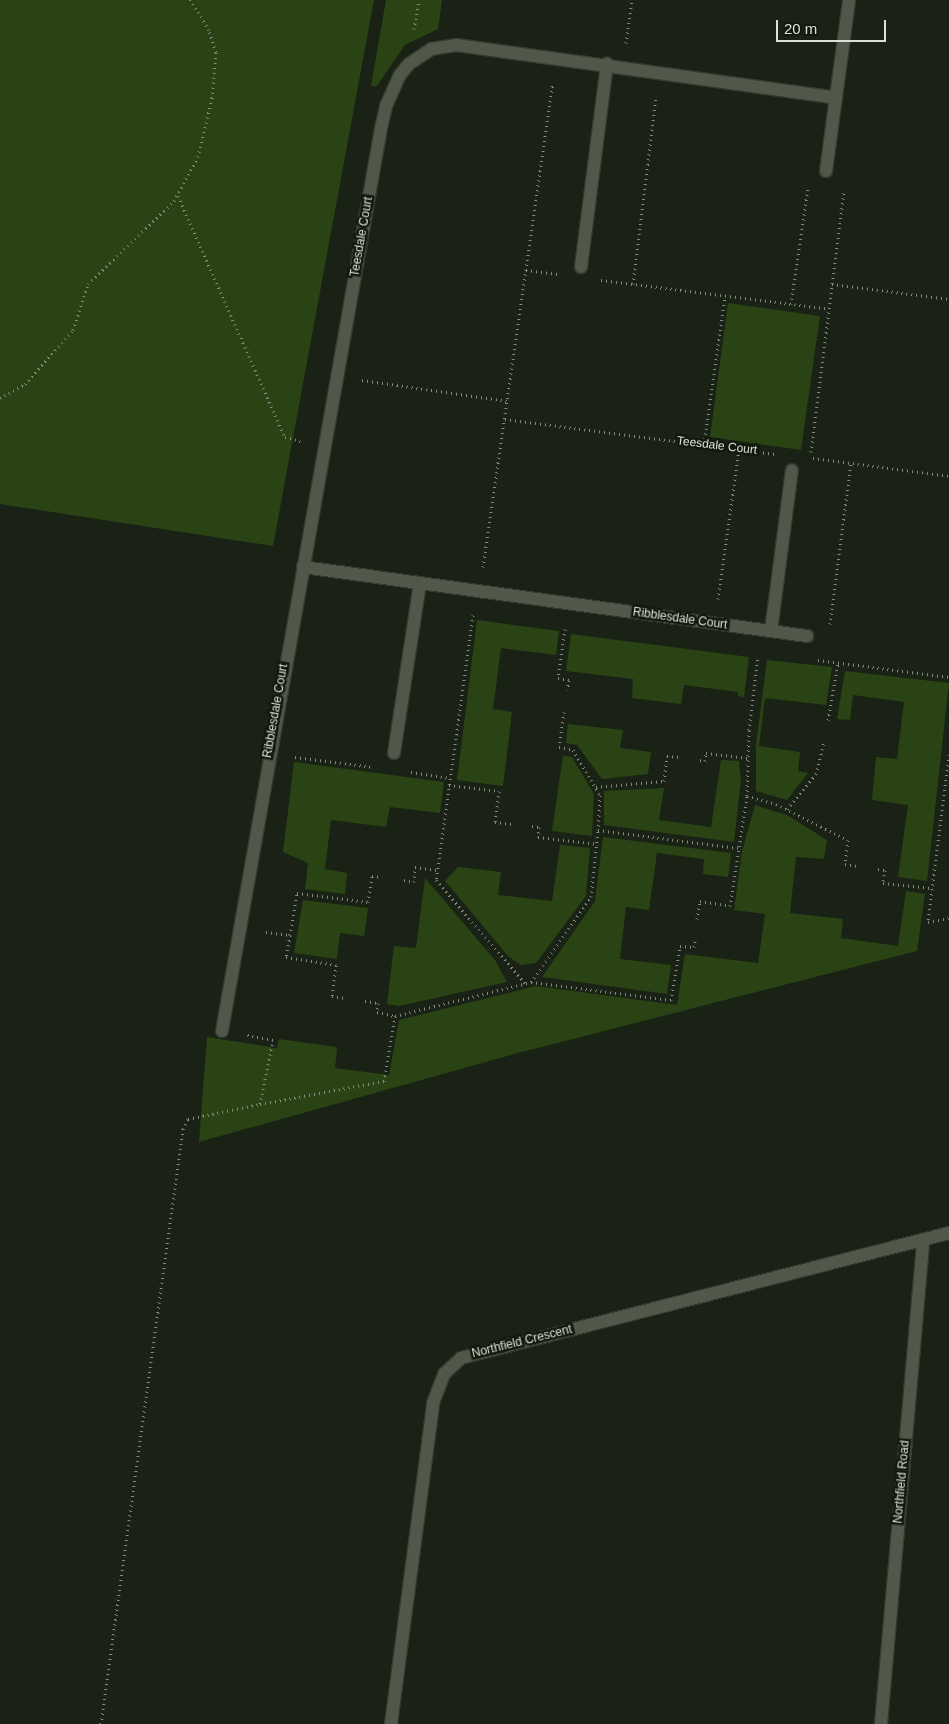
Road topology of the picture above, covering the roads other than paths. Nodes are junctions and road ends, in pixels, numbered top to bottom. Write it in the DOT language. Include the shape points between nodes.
graph roads {
  1 [pos="849,0"];
  2 [pos="607,64"];
  3 [pos="836,98"];
  4 [pos="825,175"];
  5 [pos="581,267"];
  6 [pos="792,470"];
  7 [pos="303,567"];
  8 [pos="420,584"];
  9 [pos="766,631"];
  10 [pos="807,636"];
  11 [pos="394,753"];
  12 [pos="222,1031"];
  13 [pos="949,1233"];
  14 [pos="923,1240"];
  15 [pos="391,1724"];
  16 [pos="881,1724"];
  1 -- 3 [label="street"];
  2 -- 3 [label="street, Teesdale Court"];
  2 -- 5 [label="street"];
  2 -- 7 [label="street, Teesdale Court" via="444,45 409,64 400,75 386,106 381,128"];
  3 -- 4 [label="street"];
  6 -- 9 [label="street"];
  7 -- 8 [label="street, Ribblesdale Court"];
  7 -- 12 [label="street, Ribblesdale Court"];
  8 -- 9 [label="street, Ribblesdale Court"];
  8 -- 11 [label="street"];
  9 -- 10 [label="street, Ribblesdale Court"];
  13 -- 14 [label="street, Northfield Crescent"];
  14 -- 15 [label="street, Northfield Crescent" via="460,1358 444,1374 433,1403"];
  14 -- 16 [label="street, Northfield Road"];
}
